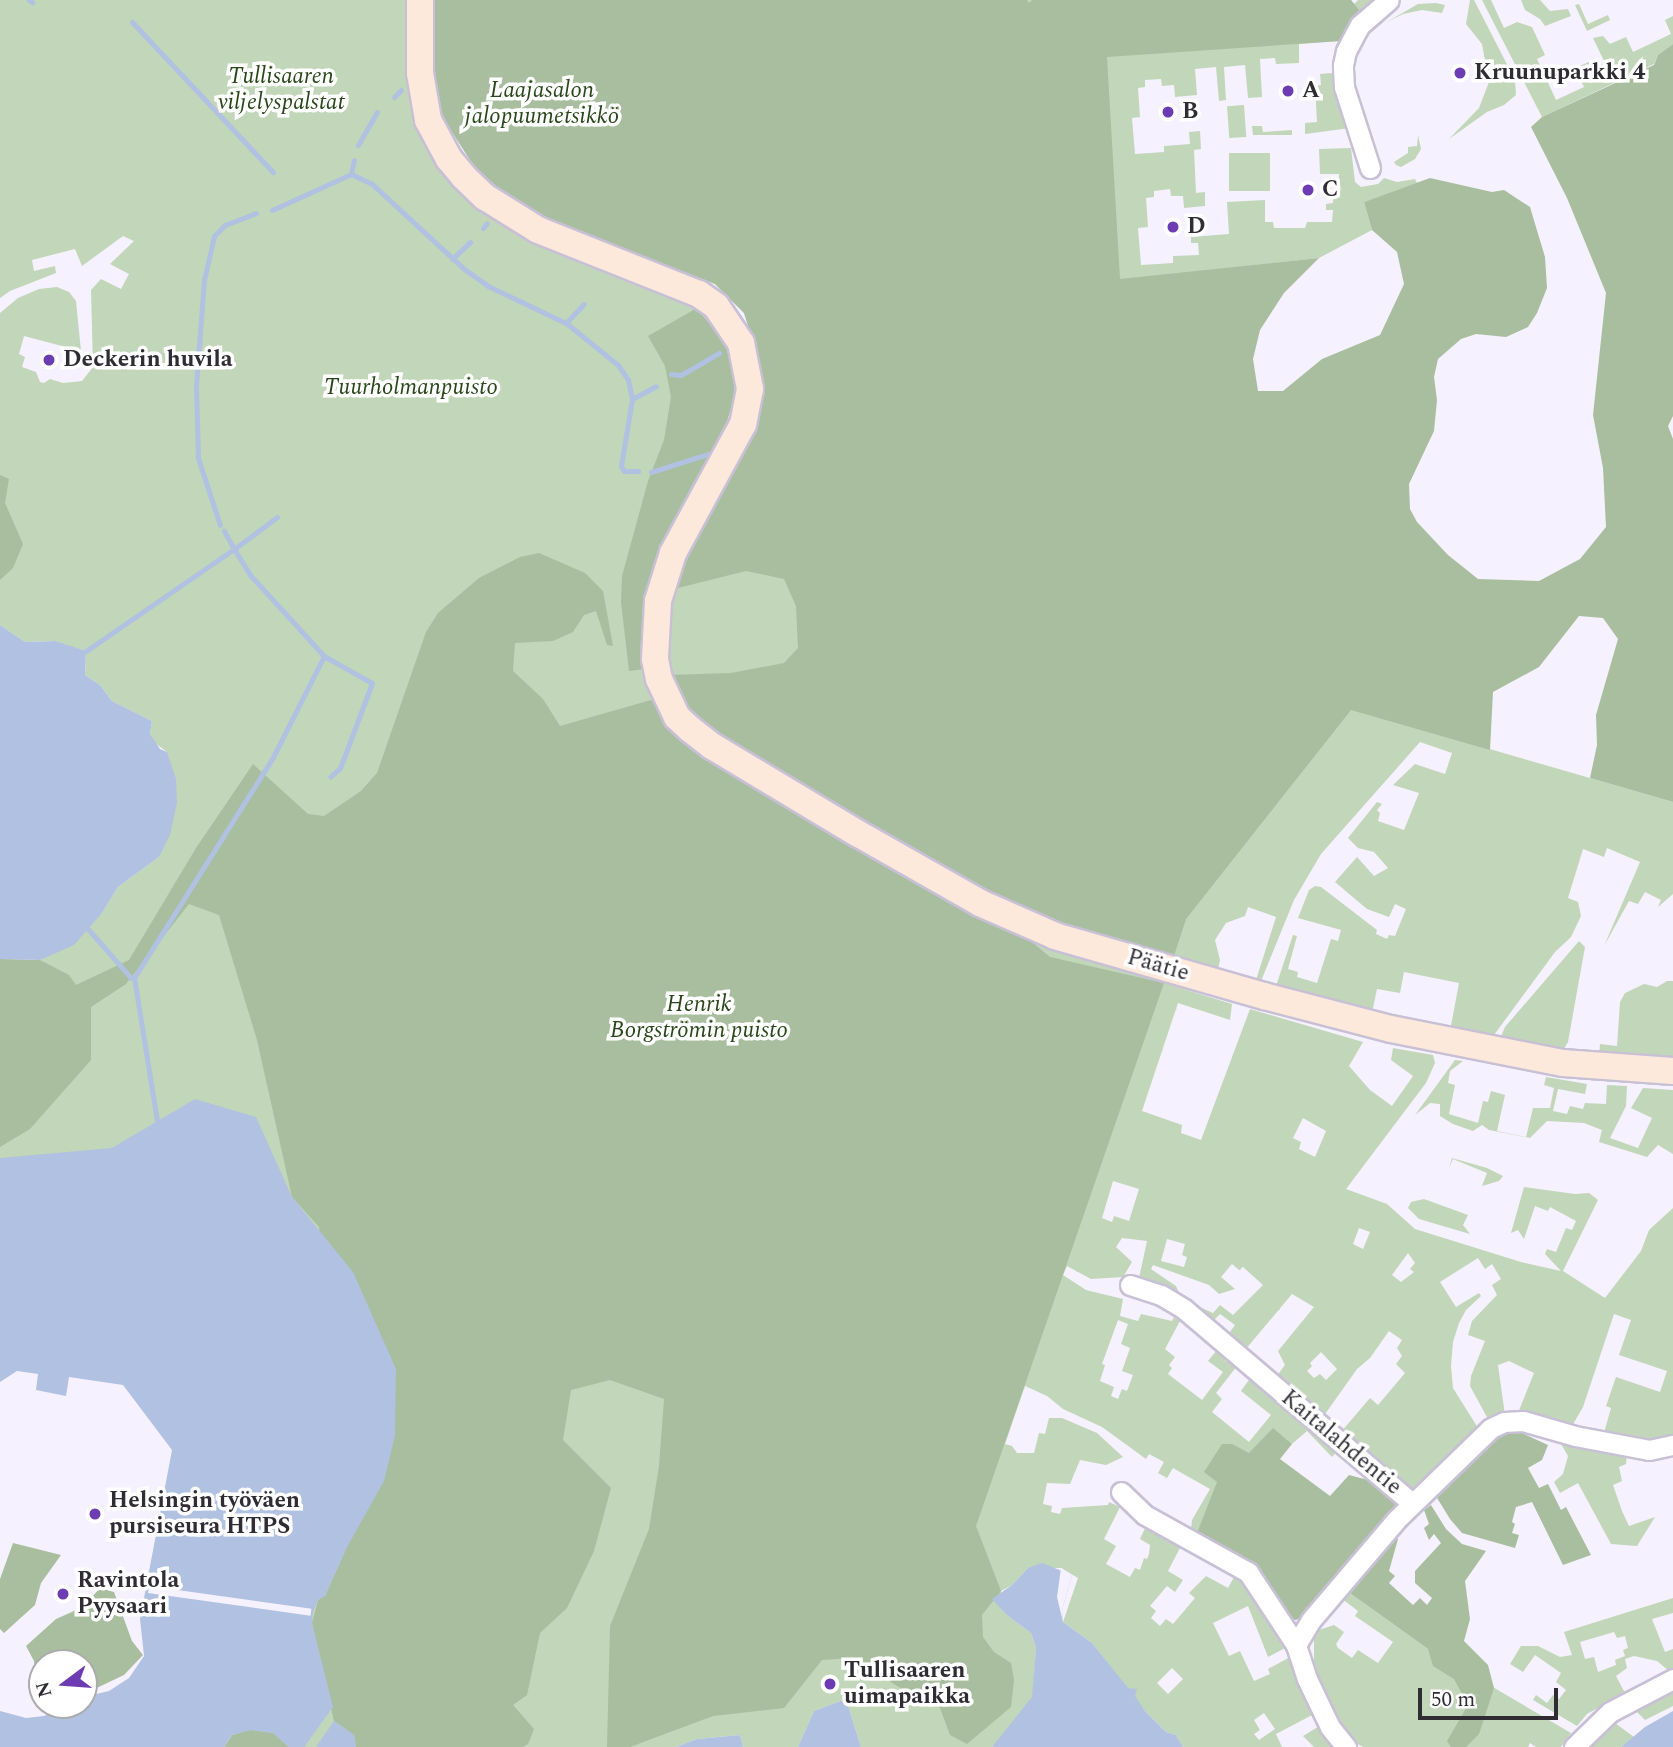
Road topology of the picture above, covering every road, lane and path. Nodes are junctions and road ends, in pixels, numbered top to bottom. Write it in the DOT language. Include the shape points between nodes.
graph roads {
  1 [pos="420,0"];
  2 [pos="1389,0"];
  3 [pos="1370,168"];
  4 [pos="1673,1071"];
  5 [pos="1130,1285"];
  6 [pos="1673,1445"];
  7 [pos="1121,1492"];
  8 [pos="1412,1503"];
  9 [pos="1296,1645"];
  10 [pos="1673,1679"];
  11 [pos="1346,1747"];
  12 [pos="1574,1747"];
  1 -- 4 [label="street, Päätie" via="420,73 428,120 464,177 485,197 538,230 699,293 716,306 741,343 750,389 743,424 673,553 659,601 655,659 659,679 677,717 691,729 858,834 980,903 1055,936 1391,1029 1563,1063"];
  2 -- 3 [label="street" via="1360,25 1343,65 1344,87"];
  5 -- 8 [label="street, Kaitalahdentie" via="1184,1309"];
  6 -- 8 [label="street" via="1649,1450 1534,1423 1504,1422 1491,1428"];
  7 -- 9 [label="street" via="1145,1516 1248,1572"];
  8 -- 9 [label="street, Kaitalahdentie" via="1311,1620"];
  9 -- 11 [label="street" via="1324,1716"];
  10 -- 12 [label="street" via="1610,1712"];
}
